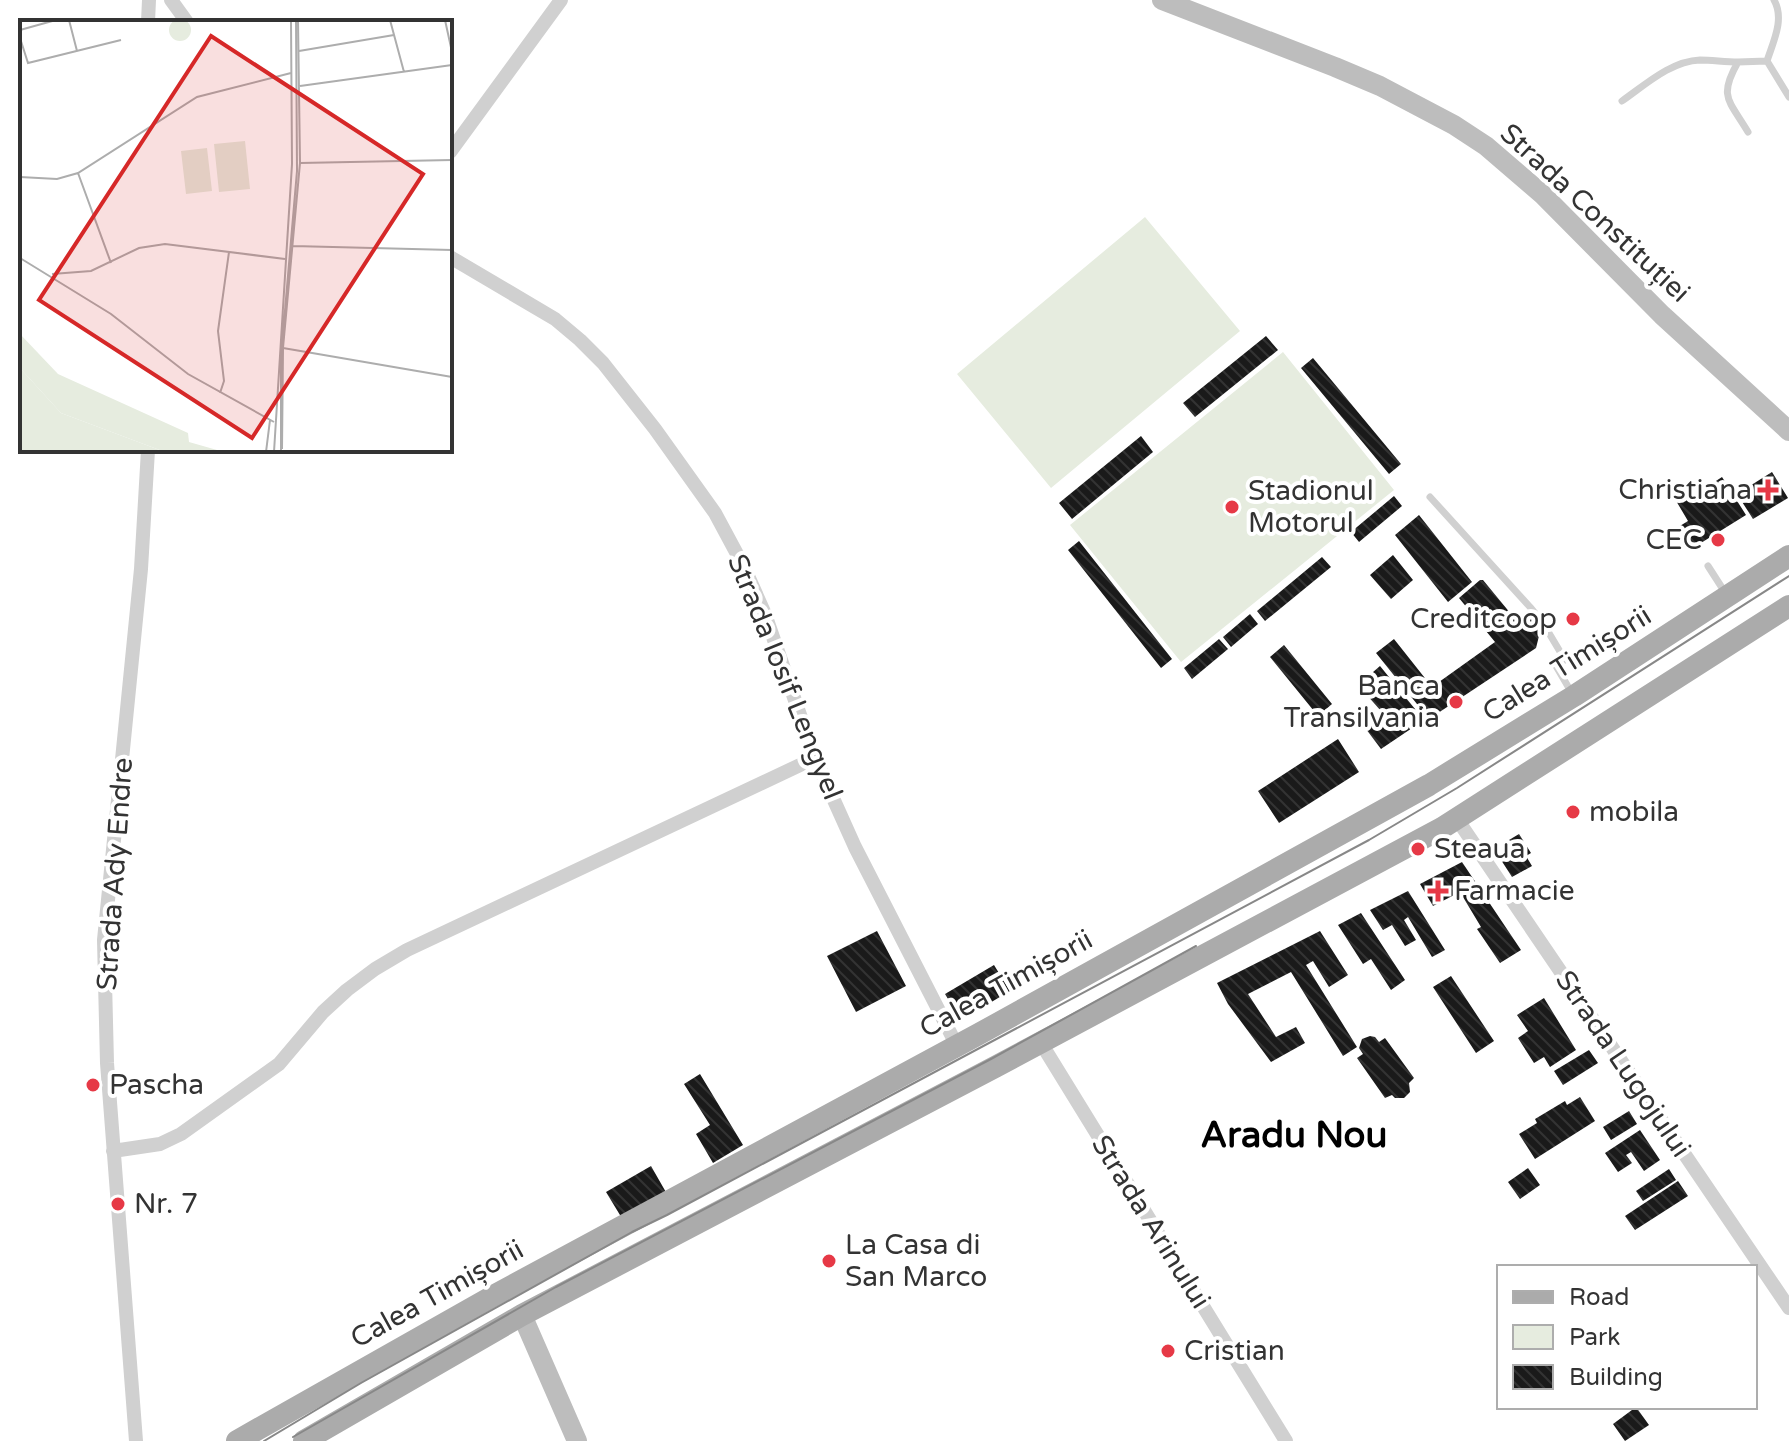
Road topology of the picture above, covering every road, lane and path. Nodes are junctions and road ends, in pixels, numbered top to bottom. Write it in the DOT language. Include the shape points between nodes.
graph roads {
  1 [pos="149,0"];
  2 [pos="171,0"];
  3 [pos="561,0"];
  4 [pos="1162,0"];
  5 [pos="1774,0"];
  6 [pos="148,20"];
  7 [pos="186,20"];
  8 [pos="1767,61"];
  9 [pos="1738,62"];
  10 [pos="1789,97"];
  11 [pos="1622,101"];
  12 [pos="1748,132"];
  13 [pos="452,149"];
  14 [pos="452,258"];
  15 [pos="1789,431"];
  16 [pos="148,452"];
  17 [pos="1430,497"];
  18 [pos="1789,556"];
  19 [pos="1708,566"];
  20 [pos="1728,596"];
  21 [pos="1789,606"];
  22 [pos="1565,660"];
  23 [pos="1556,666"];
  24 [pos="1574,696"];
  25 [pos="815,758"];
  26 [pos="1457,819"];
  27 [pos="1041,1043"];
  28 [pos="957,1046"];
  29 [pos="113,1151"];
  30 [pos="1789,1308"];
  31 [pos="522,1315"];
  32 [pos="136,1441"];
  33 [pos="237,1441"];
  34 [pos="304,1441"];
  35 [pos="577,1441"];
  36 [pos="1286,1441"];
  1 -- 6 [label="street"];
  2 -- 7 [label="street"];
  3 -- 13 [label="street"];
  4 -- 15 [label="street, Strada Constituției" via="1380,86 1486,146"];
  5 -- 8 [label="lane" via="1779,18"];
  8 -- 9 [label="lane"];
  8 -- 10 [label="lane"];
  9 -- 11 [label="lane" via="1684,63"];
  9 -- 12 [label="lane" via="1727,95"];
  14 -- 25 [label="street, Strada Iosif Lengyel" via="555,319 603,363 655,429 715,513 744,567"];
  16 -- 29 [label="street, Strada Ady Endre" via="104,940"];
  17 -- 22 [label="lane" via="1530,607"];
  18 -- 20 [label="main road, Calea Timișorii"];
  19 -- 20 [label="lane"];
  20 -- 24 [label="main road, Calea Timișorii"];
  21 -- 26 [label="main road"];
  23 -- 24 [label="lane"];
  24 -- 28 [label="main road, Calea Timișorii" via="1429,785"];
  25 -- 28 [label="street, Strada Iosif Lengyel"];
  25 -- 29 [label="street" via="407,950 347,990 279,1064 181,1134 160,1144"];
  26 -- 27 [label="main road"];
  26 -- 30 [label="street, Strada Lugojului"];
  27 -- 31 [label="main road"];
  27 -- 36 [label="street, Strada Arinului"];
  28 -- 33 [label="main road, Calea Timișorii"];
  29 -- 32 [label="street, Strada Ady Endre"];
  31 -- 34 [label="main road"];
  31 -- 35 [label="street"];
}
